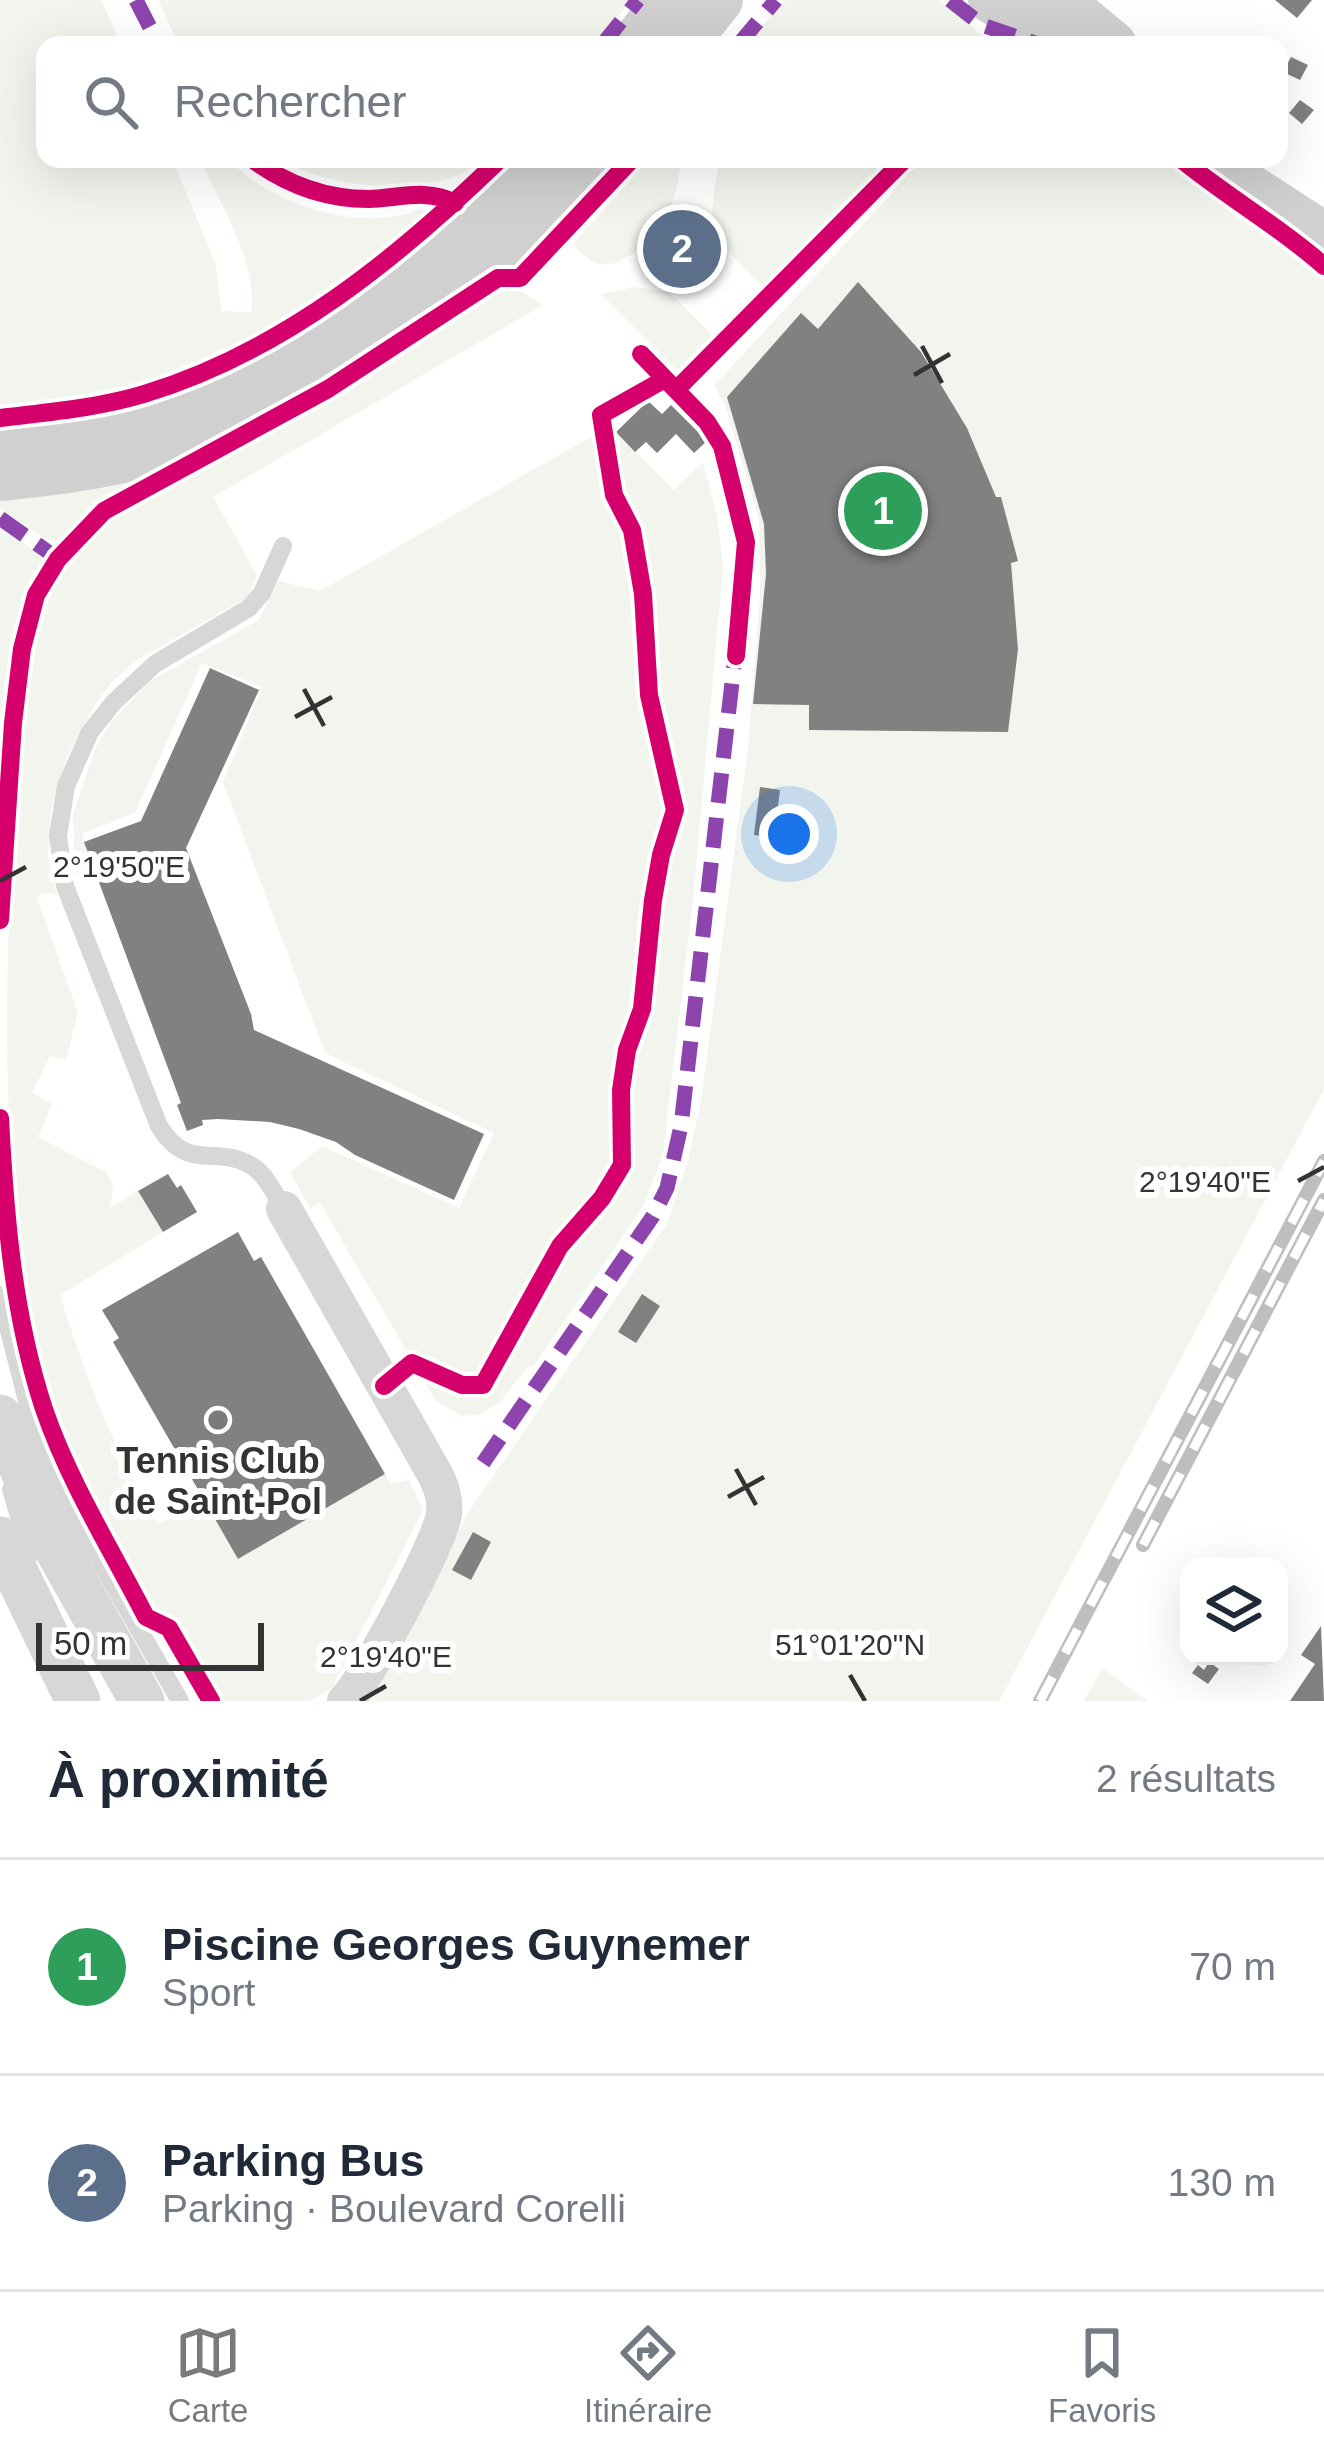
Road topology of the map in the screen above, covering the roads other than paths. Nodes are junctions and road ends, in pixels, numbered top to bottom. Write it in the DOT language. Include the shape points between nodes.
graph roads {
  1 [pos="669,0"];
  2 [pos="719,0"];
  3 [pos="992,0"];
  4 [pos="1059,0"];
  5 [pos="640,36"];
  6 [pos="690,36"];
  7 [pos="1052,36"];
  8 [pos="1103,36"];
  9 [pos="526,168"];
  10 [pos="580,168"];
  11 [pos="1217,168"];
  12 [pos="1273,168"];
  13 [pos="1324,204"];
  14 [pos="1324,236"];
  15 [pos="0,440"];
  16 [pos="0,477"];
  17 [pos="284,546"];
  18 [pos="284,1209"];
  19 [pos="0,1294"];
  20 [pos="0,1417"];
  21 [pos="0,1432"];
  22 [pos="0,1539"];
  23 [pos="78,1701"];
  24 [pos="100,1701"];
  25 [pos="142,1701"];
  26 [pos="180,1701"];
  27 [pos="345,1701"];
  1 -- 5 [label="main road"];
  2 -- 6 [label="main road"];
  3 -- 7 [label="main road"];
  4 -- 8 [label="main road"];
  9 -- 15 [label="main road" via="414,268 254,373 123,422"];
  10 -- 16 [label="main road" via="434,301 282,400 146,454"];
  11 -- 14 [label="main road"];
  12 -- 13 [label="main road"];
  17 -- 18 [label="lane" via="249,608 155,664 101,716 73,766 58,836 71,904 165,1136 187,1155 232,1158 257,1170"];
  18 -- 27 [label="street" via="443,1496 439,1530"];
  19 -- 26 [label="lane" via="28,1405 67,1504"];
  20 -- 25 [label="street" via="54,1544"];
  21 -- 24 [label="lane" via="26,1546"];
  22 -- 23 [label="street"];
}
